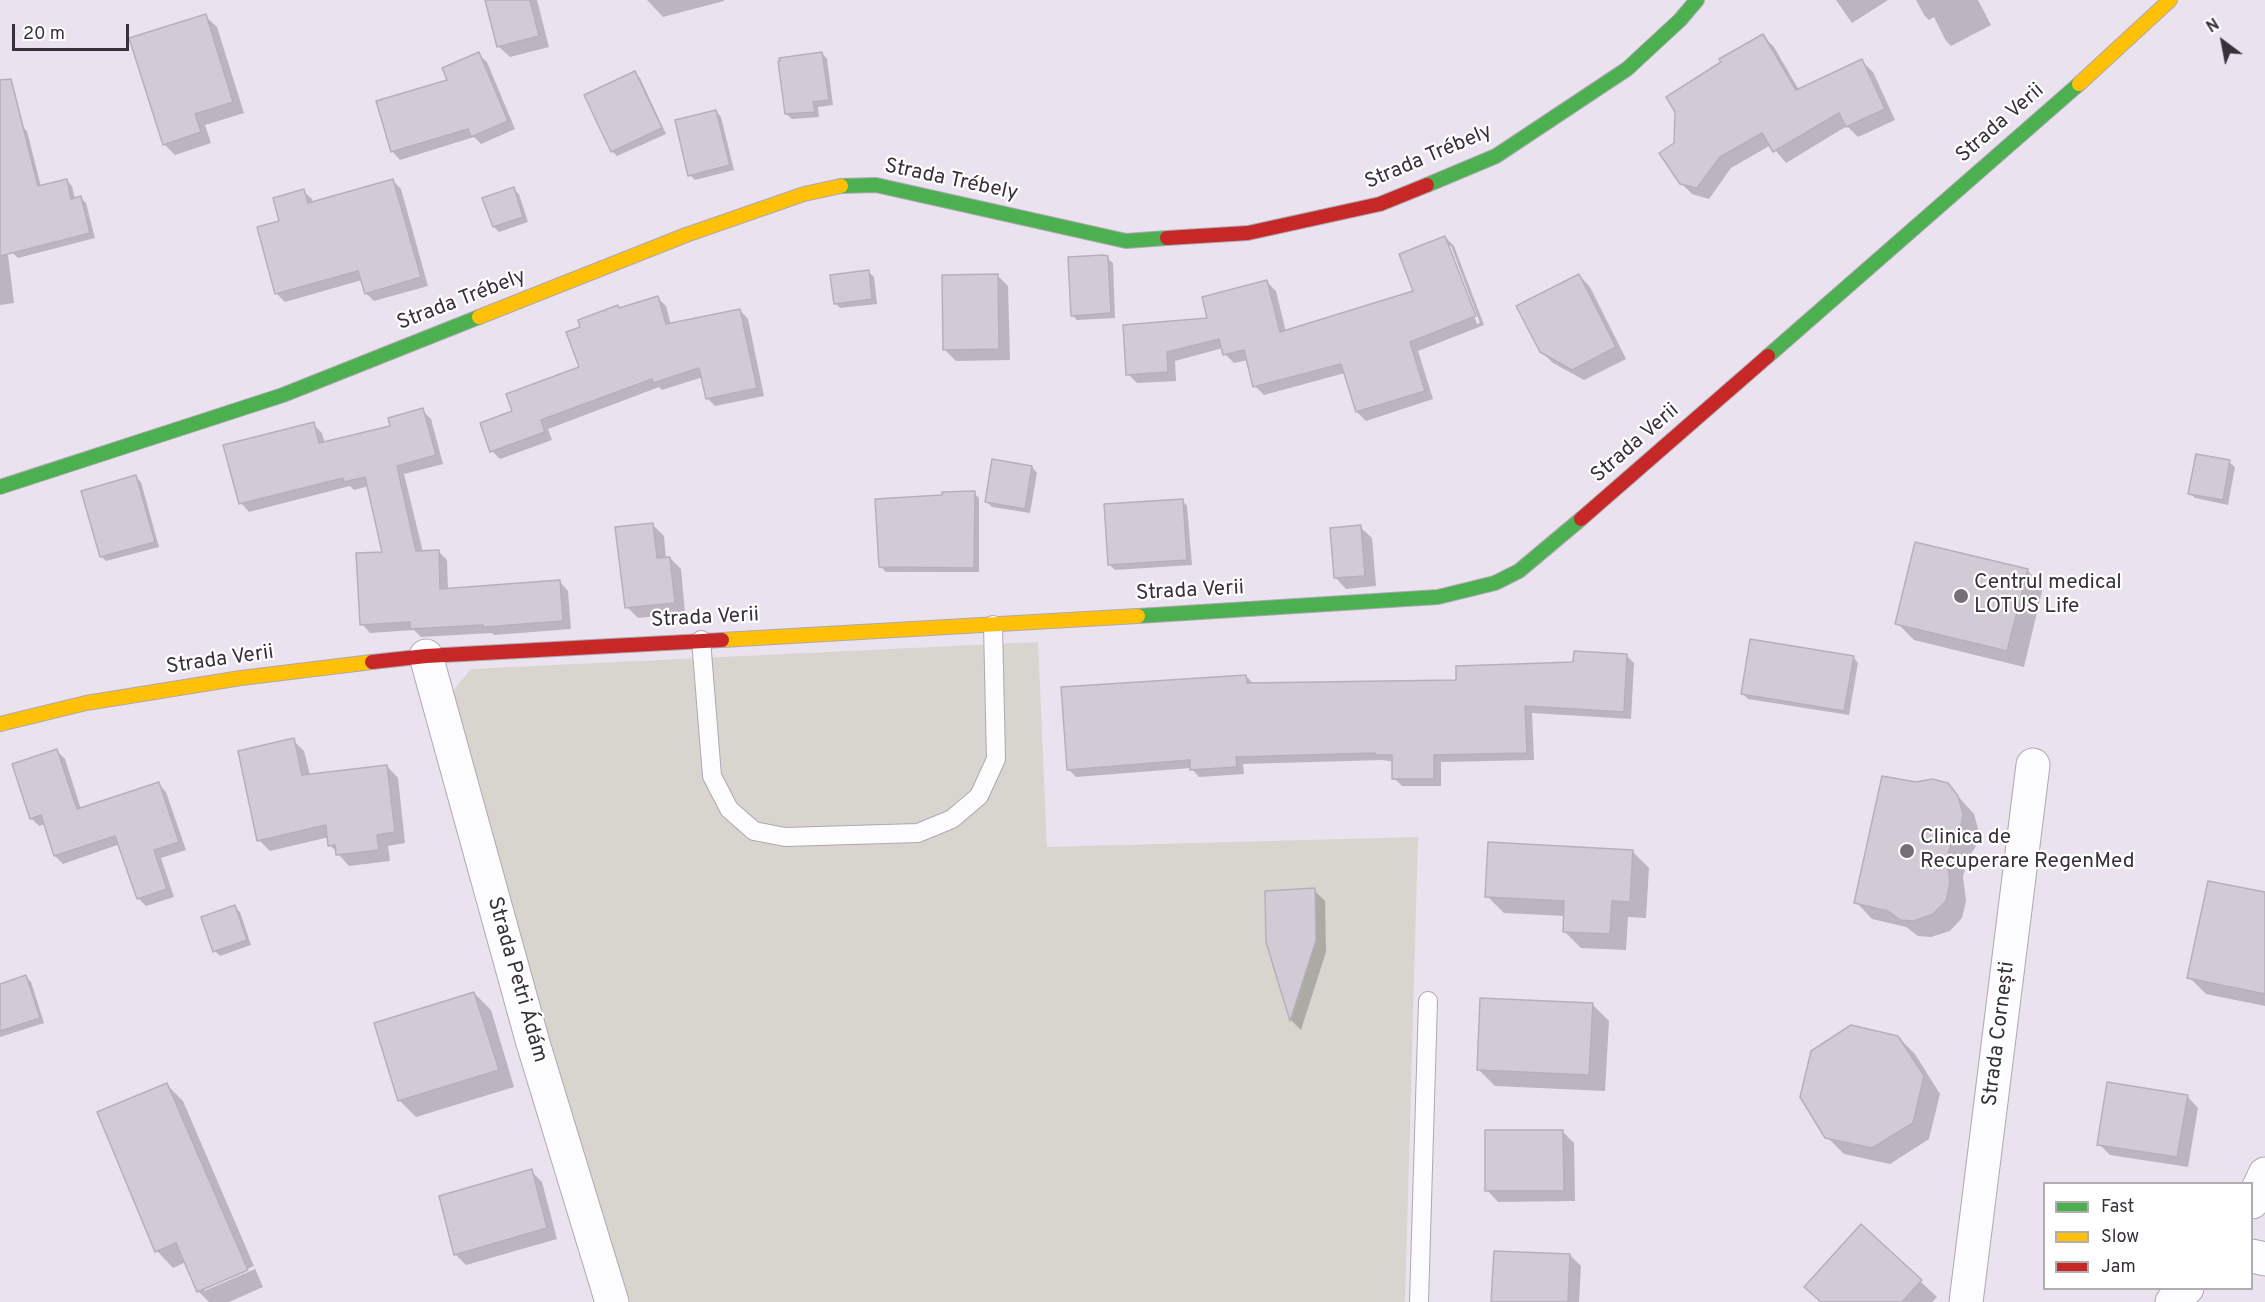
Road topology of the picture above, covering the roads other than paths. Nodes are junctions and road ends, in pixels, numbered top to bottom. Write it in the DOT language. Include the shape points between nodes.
graph roads {
  1 [pos="1697,0"];
  2 [pos="2170,0"];
  3 [pos="0,487"];
  4 [pos="993,625"];
  5 [pos="701,640"];
  6 [pos="426,656"];
  7 [pos="0,724"];
  8 [pos="2033,765"];
  9 [pos="1428,1001"];
  10 [pos="2265,1174"];
  11 [pos="2253,1200"];
  12 [pos="2185,1290"];
  13 [pos="612,1302"];
  14 [pos="1419,1302"];
  15 [pos="1966,1302"];
  16 [pos="2172,1302"];
  1 -- 3 [label="street, Strada Trébely" via="1628,69 1496,156 1380,204 1248,233 1126,241 876,185 840,186 686,235 283,395"];
  2 -- 4 [label="street, Strada Verii" via="1623,484 1519,571 1495,583 1438,597"];
  4 -- 5 [label="street, Strada Verii"];
  4 -- 5 [label="lane" via="996,759 979,796 952,819 918,833 785,837 754,831 729,809 712,776"];
  5 -- 6 [label="street, Strada Verii"];
  6 -- 7 [label="street, Strada Verii" via="241,678 97,701"];
  6 -- 13 [label="street, Strada Petri Ádám" via="532,1043"];
  8 -- 15 [label="street, Strada Cornești"];
  9 -- 14 [label="lane"];
  10 -- 11 [label="street"];
  12 -- 16 [label="street"];
}
